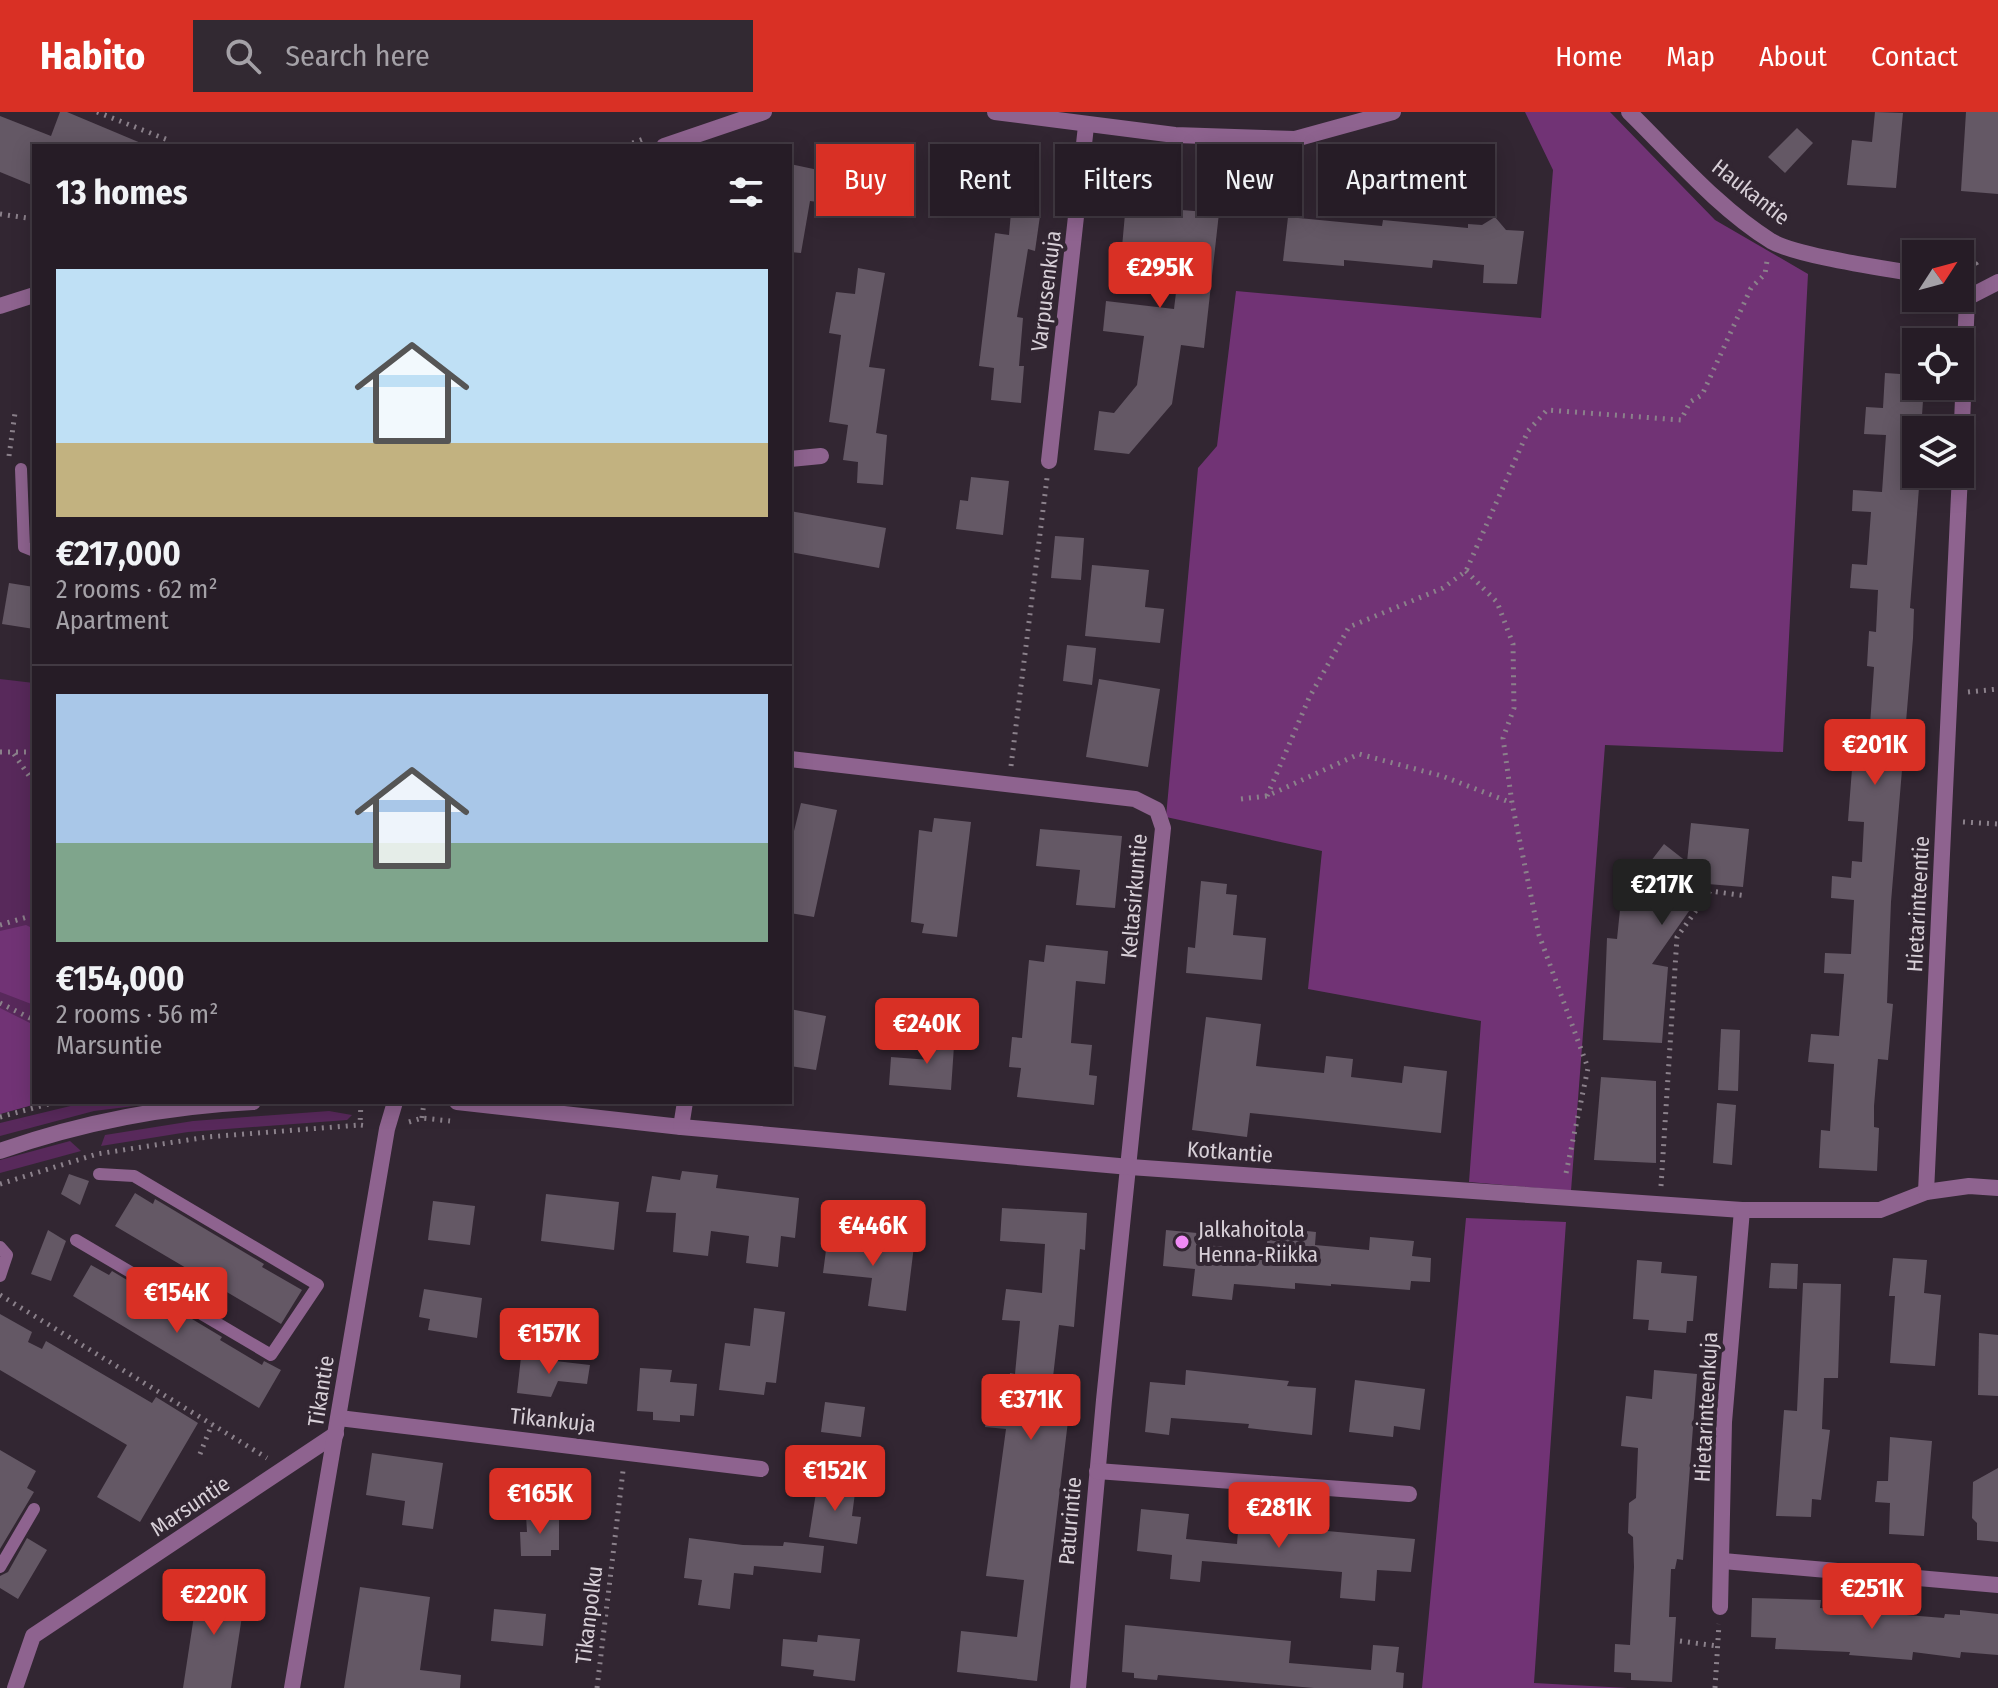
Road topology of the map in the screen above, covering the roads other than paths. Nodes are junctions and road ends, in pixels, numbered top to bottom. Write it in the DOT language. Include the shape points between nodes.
graph roads {
  1 [pos="764,112"];
  2 [pos="995,112"];
  3 [pos="1393,112"];
  4 [pos="1629,112"];
  5 [pos="1086,126"];
  6 [pos="670,144"];
  7 [pos="1902,271"];
  8 [pos="1998,282"];
  9 [pos="1974,292"];
  10 [pos="32,296"];
  11 [pos="0,306"];
  12 [pos="1964,312"];
  13 [pos="1961,416"];
  14 [pos="821,456"];
  15 [pos="792,459"];
  16 [pos="1049,461"];
  17 [pos="21,469"];
  18 [pos="1959,488"];
  19 [pos="32,550"];
  20 [pos="792,759"];
  21 [pos="214,1104"];
  22 [pos="394,1104"];
  23 [pos="475,1104"];
  24 [pos="685,1104"];
  25 [pos="681,1127"];
  26 [pos="0,1151"];
  27 [pos="1130,1167"];
  28 [pos="99,1174"];
  29 [pos="1998,1188"];
  30 [pos="1926,1192"];
  31 [pos="1742,1210"];
  32 [pos="76,1240"];
  33 [pos="0,1247"];
  34 [pos="0,1276"];
  35 [pos="338,1426"];
  36 [pos="761,1469"];
  37 [pos="1097,1471"];
  38 [pos="1409,1494"];
  39 [pos="34,1509"];
  40 [pos="1723,1561"];
  41 [pos="0,1567"];
  42 [pos="1998,1585"];
  43 [pos="1720,1607"];
  44 [pos="15,1688"];
  45 [pos="292,1688"];
  46 [pos="1078,1688"];
  1 -- 6 [label="street"];
  2 -- 5 [label="street"];
  3 -- 5 [label="street" via="1295,139"];
  4 -- 7 [label="street, Haukantie" via="1717,198 1774,242"];
  5 -- 16 [label="street, Varpusenkuja"];
  8 -- 9 [label="street"];
  10 -- 11 [label="street"];
  12 -- 13 [label="street, Hietarinteentie"];
  14 -- 15 [label="street"];
  17 -- 19 [label="lane" via="24,547"];
  18 -- 30 [label="street, Hietarinteentie"];
  20 -- 27 [label="street, Keltasirkuntie" via="1135,799 1157,810 1163,828"];
  21 -- 26 [label="street" via="54,1132"];
  22 -- 35 [label="street, Tikantie"];
  23 -- 25 [label="street, Kotkantie"];
  24 -- 25 [label="street"];
  25 -- 27 [label="street, Kotkantie"];
  27 -- 31 [label="street, Kotkantie"];
  27 -- 37 [label="street, Paturintie"];
  28 -- 32 [label="lane" via="134,1176 318,1285 271,1355"];
  29 -- 30 [label="street, Kotkantie"];
  30 -- 31 [label="street, Kotkantie" via="1880,1210"];
  31 -- 40 [label="street, Hietarinteenkuja" via="1724,1422"];
  33 -- 34 [label="lane" via="7,1255"];
  35 -- 36 [label="street, Tikankuja" via="625,1450"];
  35 -- 44 [label="street, Marsuntie" via="285,1468 33,1636"];
  35 -- 45 [label="street, Tikantie"];
  37 -- 38 [label="street"];
  37 -- 46 [label="street, Paturintie"];
  39 -- 41 [label="lane"];
  40 -- 42 [label="street"];
  40 -- 43 [label="street, Hietarinteenkuja"];
}
